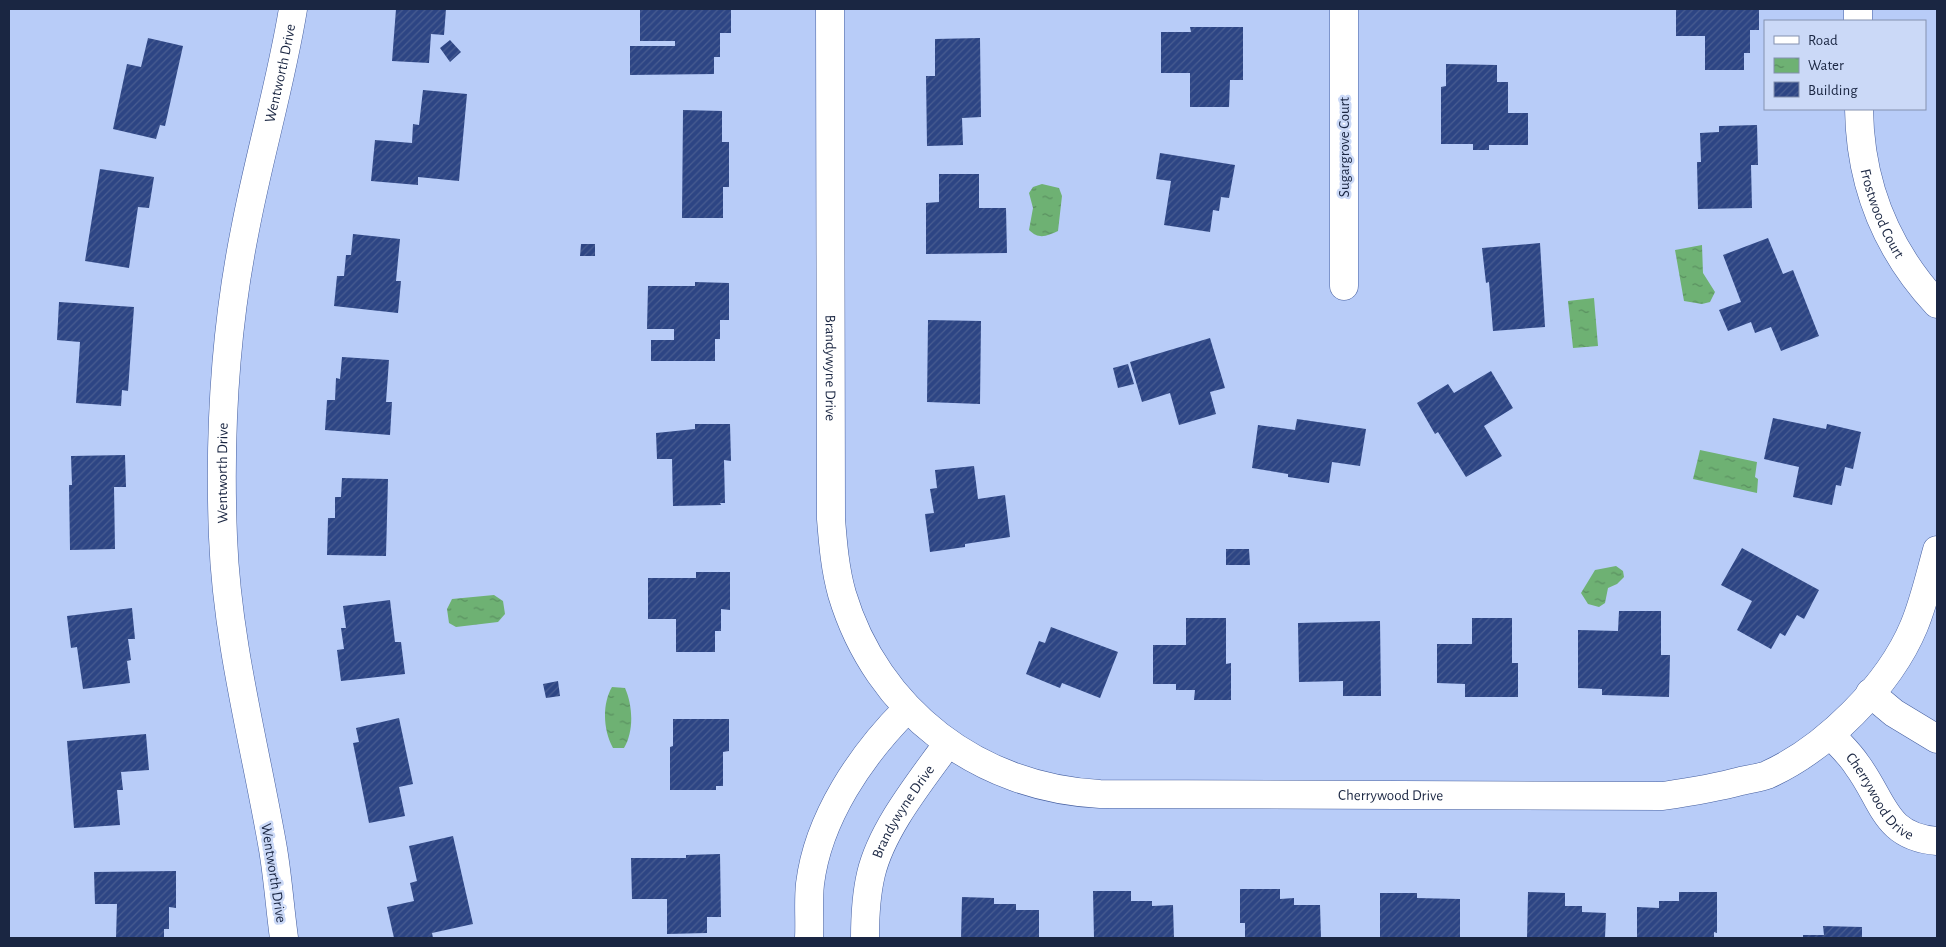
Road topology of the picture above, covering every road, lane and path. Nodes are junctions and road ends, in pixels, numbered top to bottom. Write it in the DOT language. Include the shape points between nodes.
graph roads {
  1 [pos="293,9"];
  2 [pos="830,9"];
  3 [pos="1344,9"];
  4 [pos="1859,110"];
  5 [pos="1344,286"];
  6 [pos="1937,304"];
  7 [pos="1937,550"];
  8 [pos="1870,693"];
  9 [pos="907,709"];
  10 [pos="1831,735"];
  11 [pos="1937,739"];
  12 [pos="948,743"];
  13 [pos="1937,841"];
  14 [pos="284,938"];
  15 [pos="809,938"];
  16 [pos="865,938"];
  1 -- 14 [label="street, Wentworth Drive" via="254,182 236,281 225,402 222,503 224,568 237,669 273,849"];
  2 -- 9 [label="street, Brandywyne Drive" via="831,509 834,556 842,594 865,649"];
  3 -- 5 [label="street, Sugargrove Court"];
  4 -- 6 [label="street, Frostwood Court" via="1868,185 1886,234 1915,280"];
  7 -- 8 [label="street, Cherrywood Drive" via="1914,627 1896,660"];
  8 -- 10 [label="street, Cherrywood Drive"];
  8 -- 11 [label="street" via="1894,713"];
  9 -- 12 [label="street, Brandywyne Drive"];
  9 -- 15 [label="street" via="861,764 842,794 821,839 810,884"];
  10 -- 12 [label="street, Cherrywood Drive" via="1766,775 1663,796 1070,792 1014,777"];
  10 -- 13 [label="street, Cherrywood Drive" via="1858,765 1888,817 1906,834"];
  12 -- 16 [label="street, Brandywyne Drive" via="907,799 878,855 871,873"];
}
